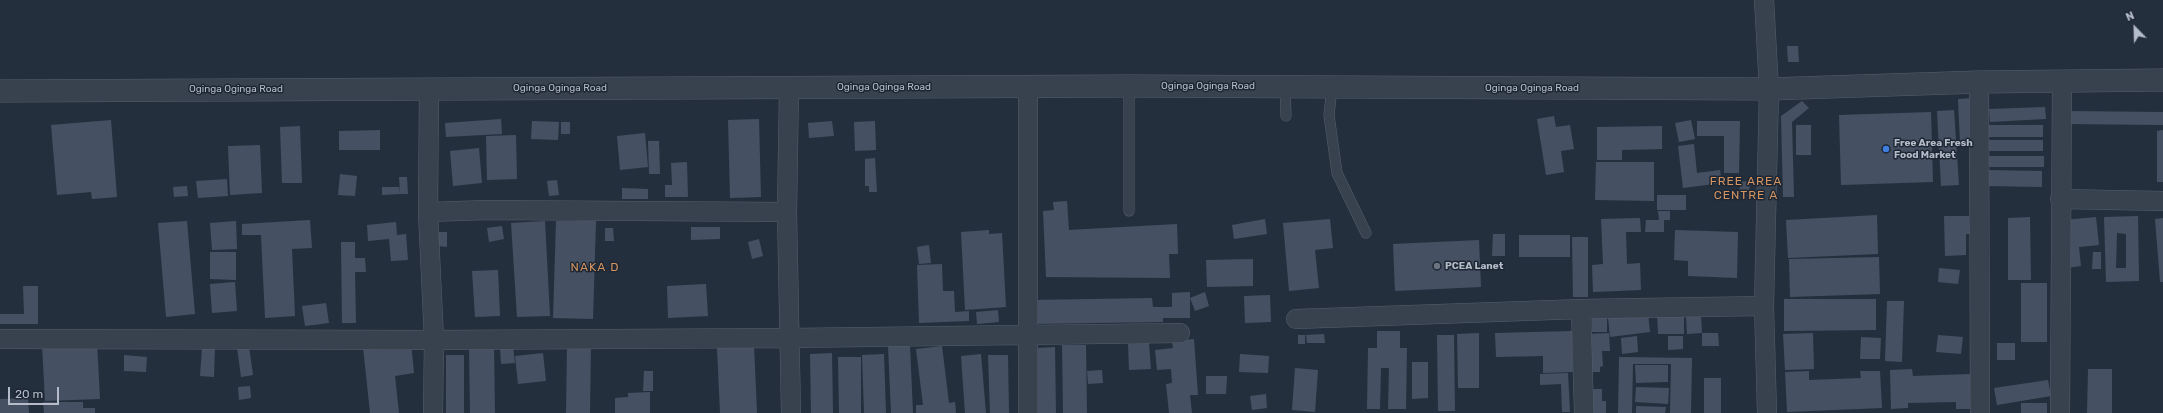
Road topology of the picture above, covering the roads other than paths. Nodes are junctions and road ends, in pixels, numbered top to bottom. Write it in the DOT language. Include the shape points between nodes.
graph roads {
  1 [pos="1764,0"];
  2 [pos="2062,80"];
  3 [pos="2163,80"];
  4 [pos="1979,82"];
  5 [pos="789,87"];
  6 [pos="429,88"];
  7 [pos="1768,89"];
  8 [pos="1129,90"];
  9 [pos="0,91"];
  10 [pos="1285,92"];
  11 [pos="1331,92"];
  12 [pos="1028,98"];
  13 [pos="1286,115"];
  14 [pos="2060,199"];
  15 [pos="2163,201"];
  16 [pos="1129,211"];
  17 [pos="428,212"];
  18 [pos="788,212"];
  19 [pos="1366,233"];
  20 [pos="1764,306"];
  21 [pos="1581,309"];
  22 [pos="1296,319"];
  23 [pos="1180,333"];
  24 [pos="1028,335"];
  25 [pos="789,338"];
  26 [pos="0,339"];
  27 [pos="434,340"];
  28 [pos="433,413"];
  29 [pos="791,413"];
  30 [pos="1028,413"];
  31 [pos="1584,413"];
  32 [pos="1767,413"];
  33 [pos="1980,413"];
  34 [pos="2060,413"];
  1 -- 7 [label="street"];
  2 -- 3 [label="street, Oginga Oginga Road"];
  2 -- 4 [label="street, Oginga Oginga Road"];
  2 -- 14 [label="street"];
  4 -- 7 [label="street, Oginga Oginga Road"];
  4 -- 33 [label="street"];
  5 -- 6 [label="street, Oginga Oginga Road"];
  5 -- 12 [label="street, Oginga Oginga Road"];
  5 -- 18 [label="street"];
  6 -- 9 [label="street, Oginga Oginga Road"];
  6 -- 17 [label="street"];
  7 -- 11 [label="street, Oginga Oginga Road"];
  7 -- 20 [label="street"];
  8 -- 10 [label="street, Oginga Oginga Road"];
  8 -- 12 [label="street, Oginga Oginga Road"];
  8 -- 16 [label="lane"];
  10 -- 11 [label="street, Oginga Oginga Road"];
  10 -- 13 [label="lane"];
  11 -- 19 [label="lane" via="1330,110 1337,173"];
  12 -- 24 [label="street"];
  14 -- 15 [label="street"];
  14 -- 34 [label="street"];
  17 -- 18 [label="street"];
  17 -- 27 [label="street"];
  18 -- 25 [label="street"];
  20 -- 21 [label="street"];
  20 -- 32 [label="street"];
  21 -- 22 [label="street"];
  21 -- 31 [label="street"];
  23 -- 24 [label="street"];
  24 -- 25 [label="street"];
  24 -- 30 [label="street"];
  25 -- 27 [label="street"];
  25 -- 29 [label="street"];
  26 -- 27 [label="street"];
  27 -- 28 [label="street"];
}
